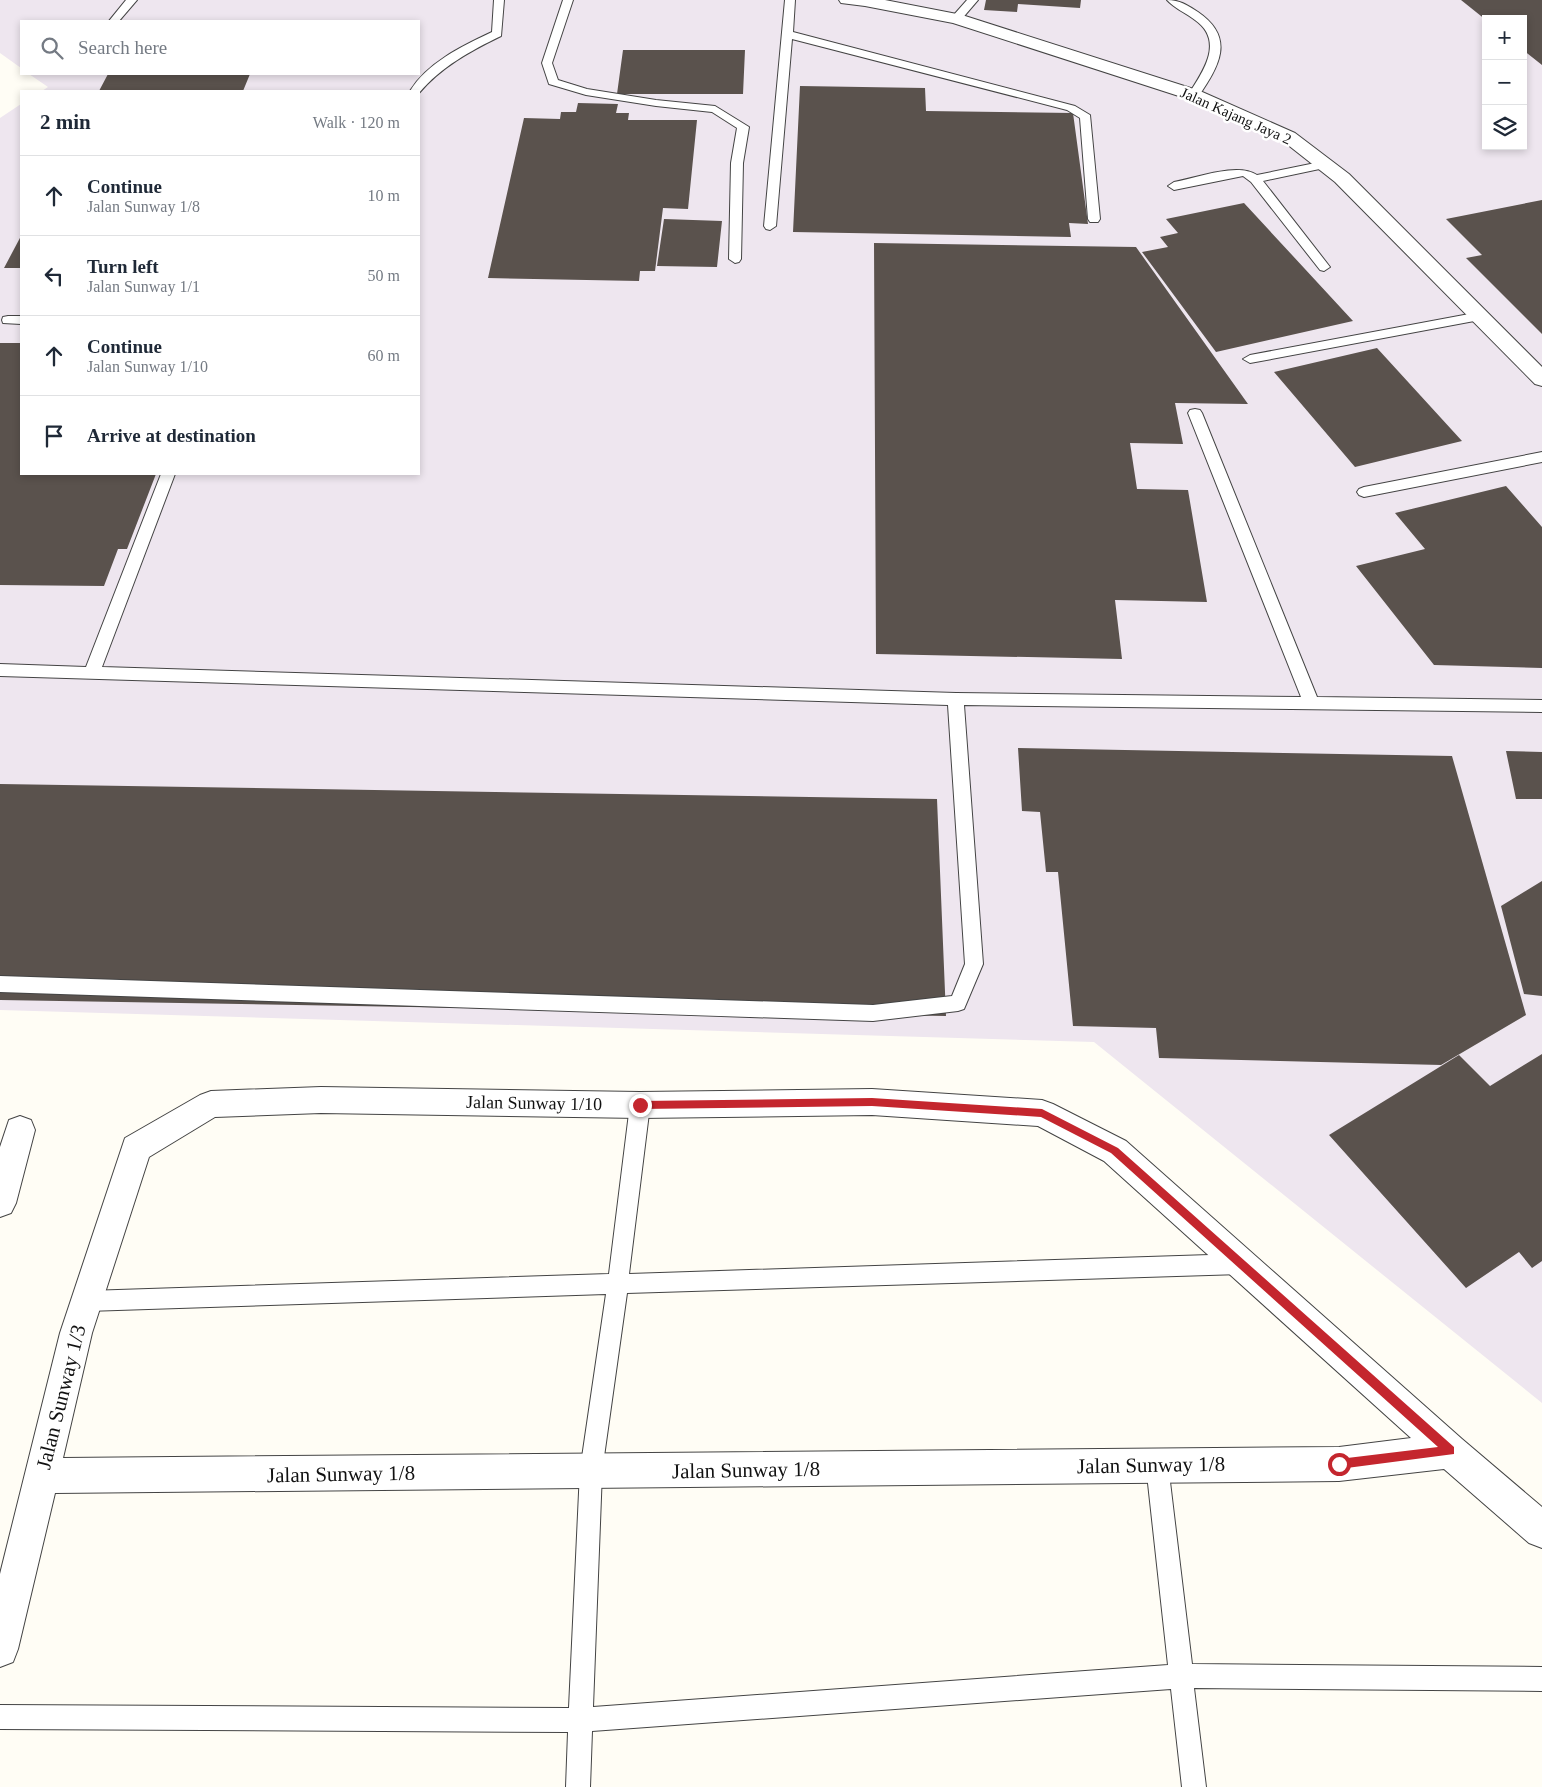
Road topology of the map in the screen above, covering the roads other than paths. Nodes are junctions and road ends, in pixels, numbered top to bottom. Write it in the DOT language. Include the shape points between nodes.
graph roads {
  1 [pos="132,0"];
  2 [pos="499,0"];
  3 [pos="568,0"];
  4 [pos="790,0"];
  5 [pos="847,0"];
  6 [pos="972,0"];
  7 [pos="1172,0"];
  8 [pos="956,19"];
  9 [pos="115,20"];
  10 [pos="787,34"];
  11 [pos="416,90"];
  12 [pos="1194,94"];
  13 [pos="1325,165"];
  14 [pos="1255,179"];
  15 [pos="1174,186"];
  16 [pos="1094,219"];
  17 [pos="770,226"];
  18 [pos="735,259"];
  19 [pos="1324,267"];
  20 [pos="1480,316"];
  21 [pos="1250,359"];
  22 [pos="1542,379"];
  23 [pos="1195,413"];
  24 [pos="1542,457"];
  25 [pos="168,475"];
  26 [pos="1364,492"];
  27 [pos="0,670"];
  28 [pos="92,673"];
  29 [pos="956,699"];
  30 [pos="1311,702"];
  31 [pos="1542,706"];
  32 [pos="0,984"];
  33 [pos="640,1105"];
  34 [pos="20,1130"];
  35 [pos="136,1148"];
  36 [pos="0,1203"];
  37 [pos="1241,1264"];
  38 [pos="618,1284"];
  39 [pos="87,1300"];
  40 [pos="1450,1451"];
  41 [pos="1157,1465"];
  42 [pos="592,1472"];
  43 [pos="41,1476"];
  44 [pos="1542,1530"];
  45 [pos="0,1649"];
  46 [pos="1181,1676"];
  47 [pos="1542,1679"];
  48 [pos="0,1717"];
  49 [pos="582,1720"];
  50 [pos="578,1787"];
  51 [pos="1194,1787"];
  1 -- 9 [label="lane"];
  2 -- 11 [label="lane" via="497,34 461,52 425,78"];
  3 -- 18 [label="lane" via="547,63 552,82 586,92 715,109 743,127 738,163"];
  4 -- 10 [label="lane"];
  5 -- 8 [label="street, Jalan Kajang Jaya 2"];
  6 -- 8 [label="lane"];
  7 -- 12 [label="lane" via="1210,27 1216,46 1213,64"];
  8 -- 12 [label="street, Jalan Kajang Jaya 2"];
  10 -- 16 [label="lane" via="1081,112 1086,117"];
  10 -- 17 [label="lane"];
  12 -- 13 [label="street, Jalan Kajang Jaya 2" via="1289,137"];
  13 -- 14 [label="lane"];
  13 -- 20 [label="street, Jalan Kajang Jaya 2" via="1342,178"];
  14 -- 15 [label="lane" via="1239,172"];
  14 -- 19 [label="lane"];
  20 -- 21 [label="lane"];
  20 -- 22 [label="street, Jalan Kajang Jaya 2"];
  23 -- 30 [label="lane"];
  24 -- 26 [label="lane"];
  25 -- 28 [label="lane"];
  27 -- 28 [label="lane"];
  28 -- 29 [label="lane"];
  29 -- 30 [label="lane"];
  29 -- 32 [label="lane" via="974,964 958,1003 873,1013"];
  30 -- 31 [label="lane"];
  33 -- 35 [label="street, Jalan Sunway 1/10" via="321,1100 211,1104"];
  33 -- 37 [label="street, Jalan Sunway 1/10" via="872,1102 1042,1113 1114,1150"];
  33 -- 38 [label="lane"];
  34 -- 36 [label="street"];
  35 -- 39 [label="street, Jalan Sunway 1/3"];
  37 -- 38 [label="lane"];
  37 -- 40 [label="street, Jalan Sunway 1/10"];
  38 -- 39 [label="lane"];
  38 -- 42 [label="lane"];
  39 -- 43 [label="street, Jalan Sunway 1/3"];
  40 -- 41 [label="street, Jalan Sunway 1/8" via="1339,1464"];
  40 -- 44 [label="street, Jalan Sunway 1/10"];
  41 -- 42 [label="street, Jalan Sunway 1/8"];
  41 -- 46 [label="lane"];
  42 -- 43 [label="street, Jalan Sunway 1/8"];
  42 -- 49 [label="lane"];
  43 -- 45 [label="street, Jalan Sunway 1/3"];
  46 -- 47 [label="lane"];
  46 -- 49 [label="lane"];
  46 -- 51 [label="lane"];
  48 -- 49 [label="lane"];
  49 -- 50 [label="lane"];
}
